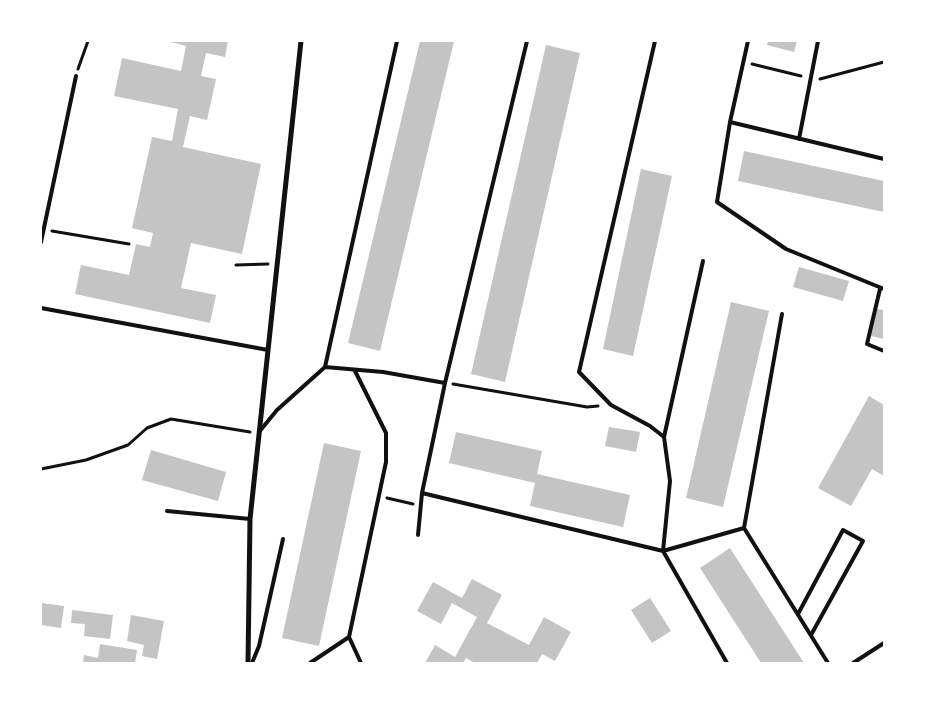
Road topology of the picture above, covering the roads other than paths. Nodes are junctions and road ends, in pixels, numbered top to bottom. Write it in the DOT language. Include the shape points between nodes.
graph roads {
  1 [pos="301,41"];
  2 [pos="397,41"];
  3 [pos="527,41"];
  4 [pos="655,41"];
  5 [pos="748,41"];
  6 [pos="818,41"];
  7 [pos="76,76"];
  8 [pos="730,122"];
  9 [pos="799,139"];
  10 [pos="884,159"];
  11 [pos="41,242"];
  12 [pos="704,262"];
  13 [pos="882,289"];
  14 [pos="41,308"];
  15 [pos="782,314"];
  16 [pos="268,350"];
  17 [pos="884,351"];
  18 [pos="325,367"];
  19 [pos="355,371"];
  20 [pos="445,383"];
  21 [pos="258,434"];
  22 [pos="664,437"];
  23 [pos="422,493"];
  24 [pos="167,511"];
  25 [pos="250,519"];
  26 [pos="744,528"];
  27 [pos="418,535"];
  28 [pos="283,539"];
  29 [pos="663,551"];
  30 [pos="798,614"];
  31 [pos="811,635"];
  32 [pos="349,637"];
  33 [pos="884,643"];
  34 [pos="248,663"];
  35 [pos="252,663"];
  36 [pos="310,663"];
  37 [pos="361,663"];
  38 [pos="728,663"];
  39 [pos="828,663"];
  40 [pos="853,663"];
  1 -- 16 [label="street"];
  2 -- 18 [label="lane"];
  3 -- 20 [label="lane"];
  4 -- 22 [label="lane" via="579,372 611,405"];
  5 -- 8 [label="lane"];
  6 -- 9 [label="lane"];
  7 -- 11 [label="lane"];
  8 -- 9 [label="lane"];
  8 -- 13 [label="lane" via="717,202 786,249"];
  9 -- 10 [label="lane"];
  12 -- 22 [label="lane"];
  13 -- 17 [label="lane" via="867,344"];
  14 -- 16 [label="lane"];
  15 -- 26 [label="lane"];
  16 -- 21 [label="street"];
  18 -- 19 [label="lane"];
  18 -- 21 [label="lane" via="278,410"];
  19 -- 20 [label="lane" via="383,372"];
  19 -- 32 [label="lane" via="386,434 386,462"];
  20 -- 23 [label="lane"];
  21 -- 25 [label="street"];
  22 -- 29 [label="lane" via="670,481"];
  23 -- 27 [label="lane"];
  23 -- 29 [label="lane"];
  24 -- 25 [label="lane"];
  25 -- 34 [label="street"];
  26 -- 29 [label="lane"];
  26 -- 30 [label="lane"];
  28 -- 35 [label="lane" via="259,646"];
  29 -- 38 [label="lane"];
  30 -- 31 [label="lane"];
  30 -- 31 [label="lane" via="843,530 863,542"];
  31 -- 39 [label="lane"];
  32 -- 36 [label="lane"];
  32 -- 37 [label="lane"];
  33 -- 40 [label="lane"];
}
